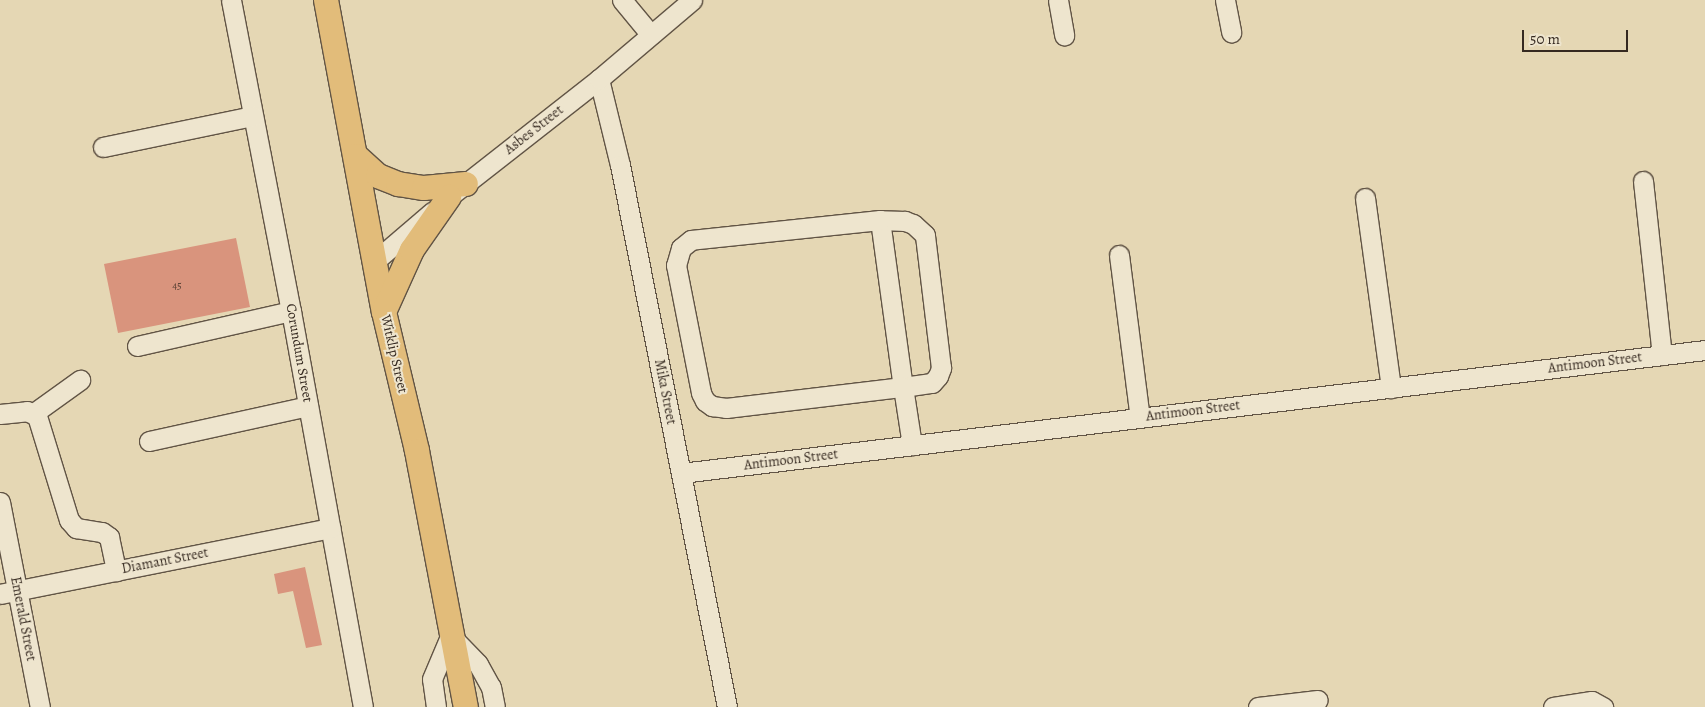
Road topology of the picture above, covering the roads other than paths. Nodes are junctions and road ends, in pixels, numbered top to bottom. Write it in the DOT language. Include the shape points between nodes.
graph roads {
  1 [pos="231,0"];
  2 [pos="326,0"];
  3 [pos="622,0"];
  4 [pos="692,0"];
  5 [pos="1058,0"];
  6 [pos="1224,0"];
  7 [pos="1231,32"];
  8 [pos="651,35"];
  9 [pos="1064,35"];
  10 [pos="599,79"];
  11 [pos="253,116"];
  12 [pos="103,147"];
  13 [pos="356,156"];
  14 [pos="1643,181"];
  15 [pos="457,190"];
  16 [pos="1364,198"];
  17 [pos="880,220"];
  18 [pos="1119,255"];
  19 [pos="376,260"];
  20 [pos="291,311"];
  21 [pos="384,312"];
  22 [pos="137,346"];
  23 [pos="1705,350"];
  24 [pos="1662,355"];
  25 [pos="80,380"];
  26 [pos="903,387"];
  27 [pos="1391,388"];
  28 [pos="308,406"];
  29 [pos="0,414"];
  30 [pos="34,414"];
  31 [pos="1140,418"];
  32 [pos="149,441"];
  33 [pos="912,445"];
  34 [pos="681,473"];
  35 [pos="0,502"];
  36 [pos="330,528"];
  37 [pos="116,571"];
  38 [pos="9,592"];
  39 [pos="452,636"];
  40 [pos="1318,700"];
  41 [pos="40,707"];
  42 [pos="363,707"];
  43 [pos="436,707"];
  44 [pos="466,707"];
  45 [pos="495,707"];
  46 [pos="727,707"];
  47 [pos="1258,707"];
  48 [pos="1554,707"];
  49 [pos="1603,707"];
  1 -- 11 [label="street, Corundum Street"];
  2 -- 13 [label="main road, Witklip Street"];
  3 -- 8 [label="street"];
  4 -- 8 [label="street, Asbes Street"];
  5 -- 9 [label="street"];
  6 -- 7 [label="street"];
  8 -- 10 [label="street, Asbes Street"];
  10 -- 15 [label="street, Asbes Street"];
  10 -- 34 [label="street, Mika Street" via="620,165"];
  11 -- 12 [label="street"];
  11 -- 20 [label="street, Corundum Street"];
  13 -- 15 [label="main road" via="378,176 398,184"];
  13 -- 19 [label="main road, Witklip Street"];
  14 -- 24 [label="street"];
  15 -- 19 [label="street, Asbes Street"];
  15 -- 21 [label="main road" via="412,250"];
  16 -- 27 [label="street"];
  17 -- 26 [label="street"];
  17 -- 26 [label="street" via="904,220 925,235 941,368 932,383"];
  17 -- 26 [label="street" via="691,240 681,248 676,265 701,393 712,406 726,408"];
  18 -- 31 [label="street"];
  19 -- 21 [label="main road, Witklip Street"];
  20 -- 22 [label="street"];
  20 -- 28 [label="street, Corundum Street"];
  21 -- 39 [label="main road, Witklip Street" via="417,451"];
  23 -- 24 [label="street, Antimoon Street"];
  24 -- 27 [label="street, Antimoon Street"];
  25 -- 30 [label="street"];
  26 -- 33 [label="street"];
  27 -- 31 [label="street, Antimoon Street"];
  28 -- 32 [label="street"];
  28 -- 36 [label="street, Corundum Street"];
  29 -- 30 [label="street" via="19,411"];
  30 -- 37 [label="street" via="40,420 69,520 76,528 102,532 109,537"];
  31 -- 33 [label="street, Antimoon Street"];
  33 -- 34 [label="street, Antimoon Street"];
  34 -- 46 [label="street, Mika Street"];
  35 -- 38 [label="street, Emerald Street"];
  36 -- 37 [label="street, Diamant Street"];
  36 -- 42 [label="street, Corundum Street"];
  37 -- 38 [label="street, Diamant Street"];
  38 -- 41 [label="street, Emerald Street"];
  39 -- 43 [label="street" via="432,679"];
  39 -- 44 [label="main road, Witklip Street"];
  39 -- 45 [label="street" via="478,664 491,687"];
  40 -- 47 [label="street"];
  48 -- 49 [label="street" via="1592,701"];
}
